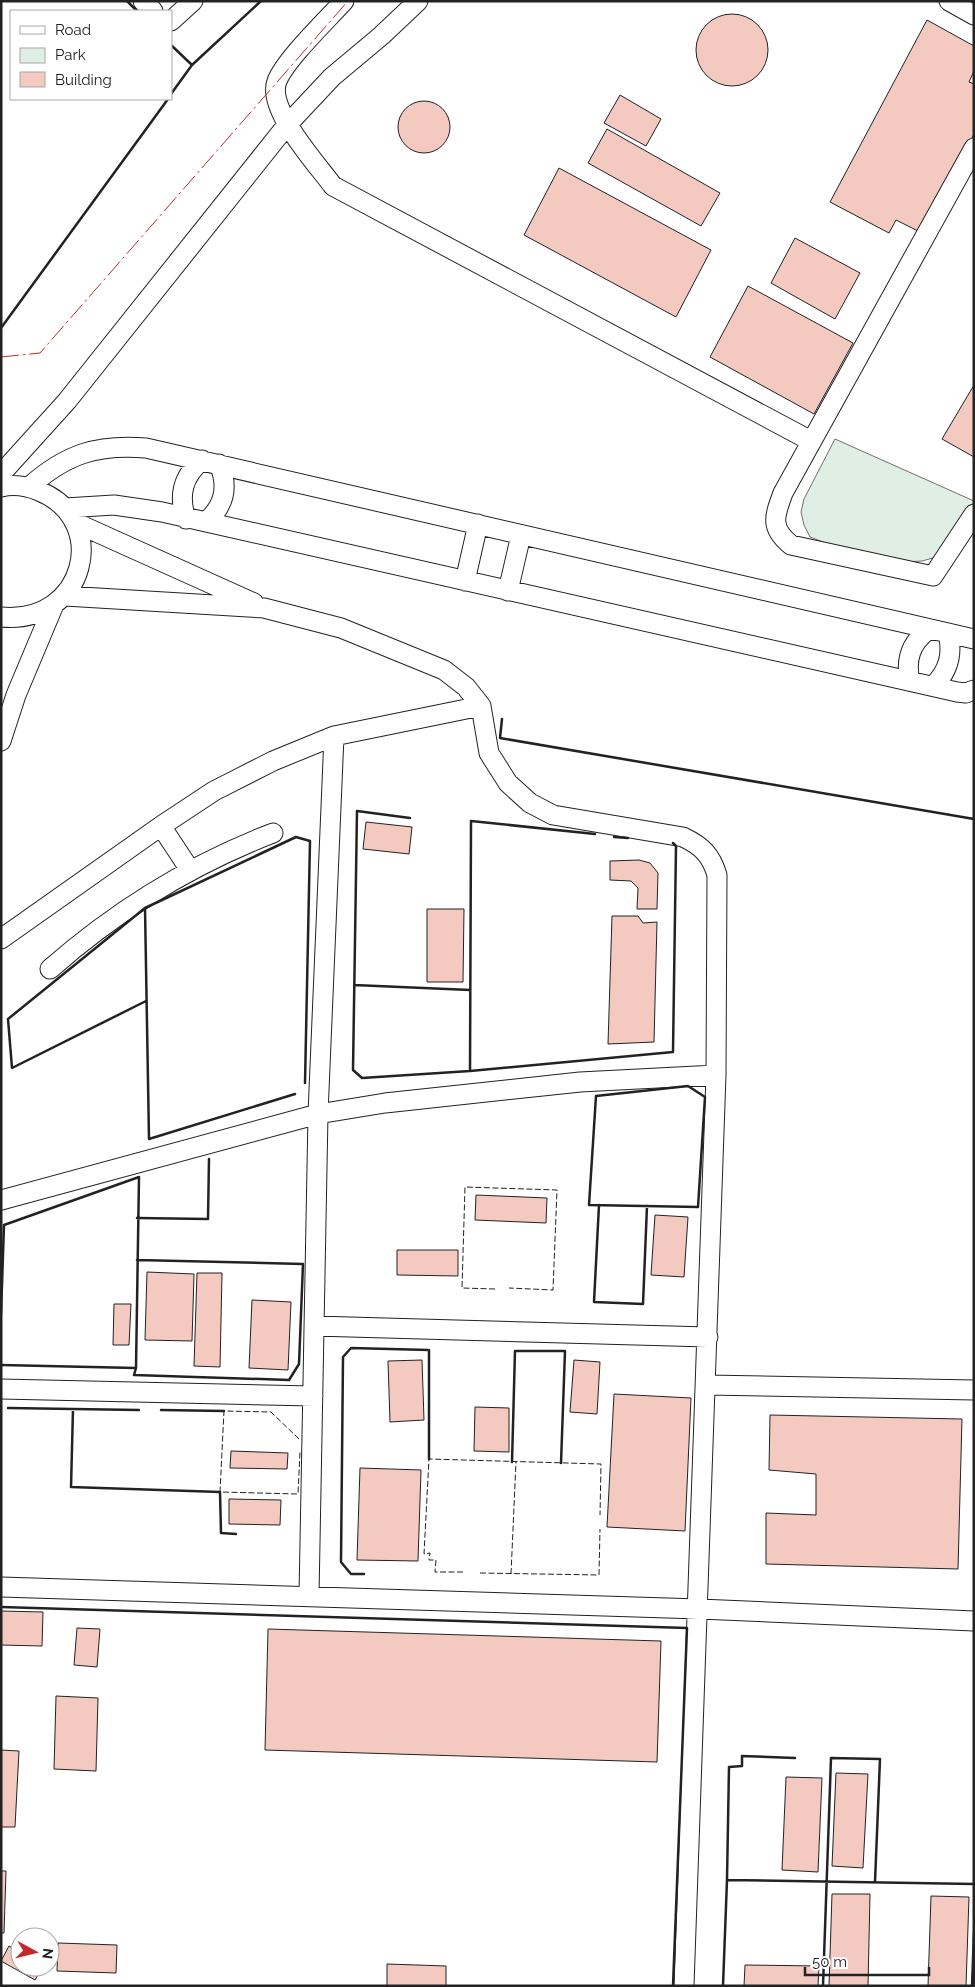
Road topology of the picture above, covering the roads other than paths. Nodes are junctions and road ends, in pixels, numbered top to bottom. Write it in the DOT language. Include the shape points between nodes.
graph roads {
  1 [pos="143,1"];
  2 [pos="193,1"];
  3 [pos="344,1"];
  4 [pos="418,1"];
  5 [pos="949,1"];
  6 [pos="152,10"];
  7 [pos="974,15"];
  8 [pos="172,20"];
  9 [pos="287,125"];
  10 [pos="974,148"];
  11 [pos="811,442"];
  12 [pos="210,462"];
  13 [pos="1,474"];
  14 [pos="1,487"];
  15 [pos="29,487"];
  16 [pos="974,514"];
  17 [pos="69,515"];
  18 [pos="186,519"];
  19 [pos="206,522"];
  20 [pos="478,524"];
  21 [pos="520,535"];
  22 [pos="465,581"];
  23 [pos="508,592"];
  24 [pos="59,601"];
  25 [pos="264,608"];
  26 [pos="1,617"];
  27 [pos="928,630"];
  28 [pos="948,633"];
  29 [pos="974,639"];
  30 [pos="910,681"];
  31 [pos="933,686"];
  32 [pos="974,690"];
  33 [pos="481,706"];
  34 [pos="334,736"];
  35 [pos="1,741"];
  36 [pos="161,826"];
  37 [pos="273,833"];
  38 [pos="190,870"];
  39 [pos="1,938"];
  40 [pos="50,969"];
  41 [pos="716,1074"];
  42 [pos="318,1114"];
  43 [pos="1,1200"];
  44 [pos="314,1326"];
  45 [pos="708,1337"];
  46 [pos="706,1385"];
  47 [pos="1,1388"];
  48 [pos="974,1390"];
  49 [pos="313,1396"];
  50 [pos="1,1587"];
  51 [pos="309,1596"];
  52 [pos="699,1609"];
  53 [pos="974,1620"];
  54 [pos="684,1986"];
  1 -- 6 [label="street"];
  2 -- 8 [label="street"];
  3 -- 9 [label="street" via="284,68 276,82 275,93"];
  4 -- 9 [label="street" via="332,77"];
  5 -- 7 [label="street"];
  9 -- 11 [label="street" via="333,186"];
  9 -- 13 [label="street" via="67,400"];
  10 -- 11 [label="street"];
  11 -- 16 [label="street" via="776,511 775,526 792,545 933,576"];
  12 -- 15 [label="street" via="146,448 104,448 63,461"];
  12 -- 18 [label="street" via="193,467 183,487"];
  12 -- 19 [label="street" via="225,485 217,510"];
  12 -- 20 [label="street"];
  14 -- 15 [label="street"];
  15 -- 17 [label="street" via="49,495"];
  17 -- 18 [label="street" via="89,506 138,508"];
  17 -- 24 [label="street" via="80,540 80,560 75,579"];
  17 -- 25 [label="street"];
  18 -- 19 [label="street"];
  19 -- 22 [label="street"];
  20 -- 21 [label="street"];
  20 -- 22 [label="street"];
  21 -- 23 [label="street"];
  21 -- 27 [label="street"];
  22 -- 23 [label="street"];
  23 -- 30 [label="street"];
  24 -- 25 [label="street"];
  24 -- 26 [label="street" via="36,615 17,619"];
  24 -- 35 [label="street" via="16,695"];
  25 -- 33 [label="street" via="341,628 444,670 466,687"];
  27 -- 28 [label="street"];
  27 -- 30 [label="street" via="914,643 910,652"];
  28 -- 29 [label="street"];
  28 -- 31 [label="street" via="951,650 948,666"];
  30 -- 31 [label="street"];
  31 -- 32 [label="street" via="966,693"];
  33 -- 34 [label="street"];
  33 -- 41 [label="street" via="489,753 508,784 530,803 553,815 683,837 701,845 713,861 717,875"];
  34 -- 36 [label="street" via="243,775"];
  34 -- 42 [label="street"];
  36 -- 38 [label="street"];
  36 -- 39 [label="street"];
  37 -- 38 [label="street"];
  38 -- 40 [label="street" via="152,891 103,925"];
  41 -- 42 [label="street" via="580,1082 385,1103"];
  41 -- 45 [label="street"];
  42 -- 43 [label="street"];
  42 -- 44 [label="street"];
  44 -- 45 [label="street"];
  44 -- 49 [label="street"];
  45 -- 46 [label="street"];
  46 -- 48 [label="street"];
  46 -- 52 [label="street"];
  47 -- 49 [label="street"];
  49 -- 51 [label="street"];
  50 -- 51 [label="street"];
  51 -- 52 [label="street"];
  52 -- 53 [label="street"];
  52 -- 54 [label="street"];
}
